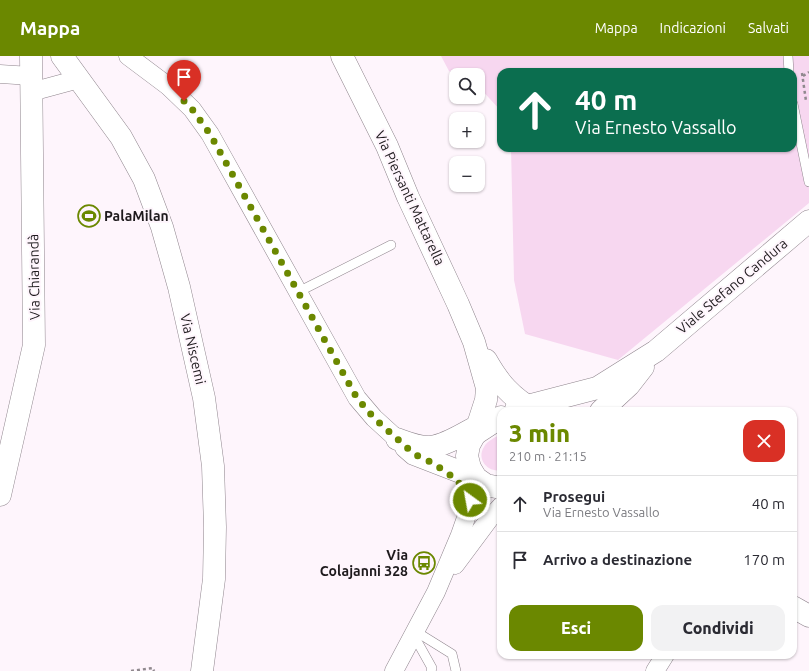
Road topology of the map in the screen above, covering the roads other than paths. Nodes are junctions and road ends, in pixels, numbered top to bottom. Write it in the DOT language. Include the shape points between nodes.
graph roads {
  1 [pos="62,56"];
  2 [pos="128,56"];
  3 [pos="342,56"];
  4 [pos="788,56"];
  5 [pos="790,68"];
  6 [pos="0,74"];
  7 [pos="31,75"];
  8 [pos="79,79"];
  9 [pos="797,124"];
  10 [pos="809,182"];
  11 [pos="809,221"];
  12 [pos="391,244"];
  13 [pos="298,292"];
  14 [pos="474,342"];
  15 [pos="656,350"];
  16 [pos="515,407"];
  17 [pos="534,407"];
  18 [pos="605,407"];
  19 [pos="497,421"];
  20 [pos="477,430"];
  21 [pos="398,439"];
  22 [pos="433,463"];
  23 [pos="472,474"];
  24 [pos="497,490"];
  25 [pos="0,495"];
  26 [pos="470,500"];
  27 [pos="497,500"];
  28 [pos="436,592"];
  29 [pos="797,609"];
  30 [pos="809,616"];
  31 [pos="414,632"];
  32 [pos="662,659"];
  33 [pos="202,671"];
  34 [pos="394,671"];
  35 [pos="430,671"];
  36 [pos="456,671"];
  37 [pos="655,671"];
  1 -- 8 [label="street, Via Niscemi"];
  2 -- 13 [label="street" via="168,86 192,109 210,134"];
  3 -- 14 [label="street, Via Piersanti Mattarella" via="386,146"];
  4 -- 5 [label="lane"];
  6 -- 7 [label="street"];
  7 -- 8 [label="street"];
  7 -- 25 [label="street, Via Chiarandà" via="34,345"];
  8 -- 33 [label="street, Via Niscemi" via="122,137 144,179 162,227 179,287 204,398 213,466 215,527 214,579"];
  9 -- 10 [label="lane"];
  11 -- 15 [label="street, Viale Stefano Candura"];
  12 -- 13 [label="lane"];
  13 -- 21 [label="street" via="357,398 374,418"];
  14 -- 16 [label="street"];
  14 -- 20 [label="street" via="487,388"];
  15 -- 17 [label="street" via="597,388"];
  15 -- 18 [label="street" via="629,385"];
  19 -- 20 [label="street"];
  20 -- 21 [label="street" via="431,447"];
  20 -- 23 [label="street" via="469,445 467,456"];
  21 -- 22 [label="street" via="414,454"];
  22 -- 23 [label="street"];
  22 -- 26 [label="street" via="457,480"];
  23 -- 24 [label="street"];
  23 -- 26 [label="street"];
  26 -- 28 [label="street" via="460,535"];
  27 -- 28 [label="street" via="490,518"];
  28 -- 31 [label="street"];
  29 -- 30 [label="street"];
  31 -- 34 [label="street"];
  31 -- 35 [label="lane" via="432,668"];
  31 -- 36 [label="lane" via="452,654"];
  32 -- 37 [label="street"];
}
